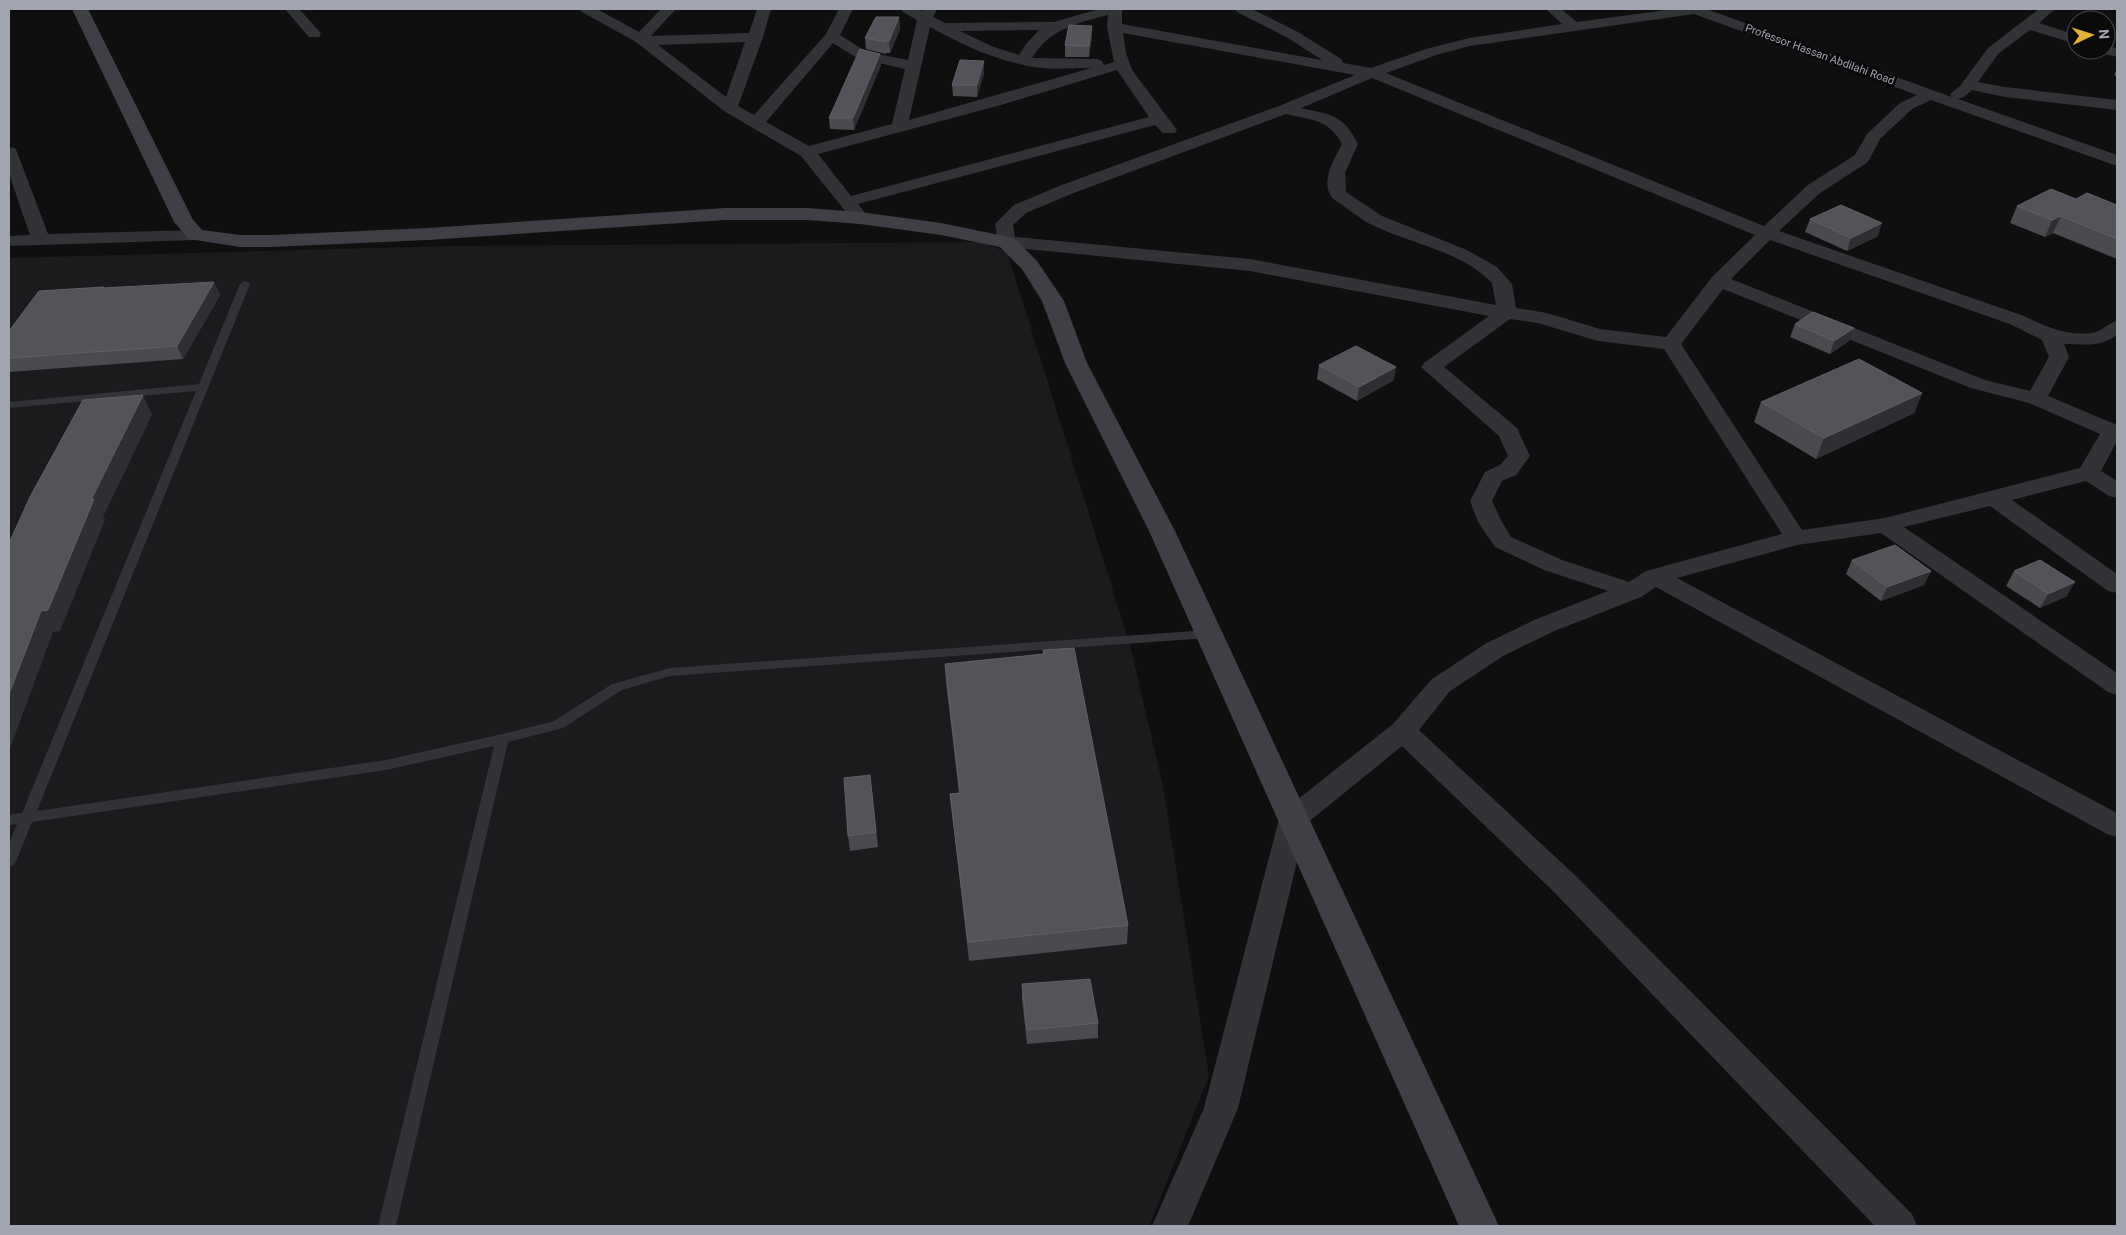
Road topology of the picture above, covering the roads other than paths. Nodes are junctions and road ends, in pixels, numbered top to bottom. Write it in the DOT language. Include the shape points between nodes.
graph roads {
  1 [pos="80,9"];
  2 [pos="292,9"];
  3 [pos="587,9"];
  4 [pos="668,9"];
  5 [pos="764,9"];
  6 [pos="846,9"];
  7 [pos="908,9"];
  8 [pos="1115,9"];
  9 [pos="1242,9"];
  10 [pos="1553,9"];
  11 [pos="1694,9"];
  12 [pos="2048,9"];
  13 [pos="928,13"];
  14 [pos="2027,24"];
  15 [pos="1053,26"];
  16 [pos="944,27"];
  17 [pos="1114,27"];
  18 [pos="1574,27"];
  19 [pos="314,34"];
  20 [pos="832,36"];
  21 [pos="756,37"];
  22 [pos="2066,37"];
  23 [pos="643,40"];
  24 [pos="1022,60"];
  25 [pos="1122,64"];
  26 [pos="914,66"];
  27 [pos="1346,68"];
  28 [pos="1372,73"];
  29 [pos="1967,84"];
  30 [pos="1939,97"];
  31 [pos="2054,98"];
  32 [pos="2117,105"];
  33 [pos="730,108"];
  34 [pos="1285,109"];
  35 [pos="2117,116"];
  36 [pos="1159,119"];
  37 [pos="757,122"];
  38 [pos="899,128"];
  39 [pos="1186,145"];
  40 [pos="9,152"];
  41 [pos="807,152"];
  42 [pos="2117,161"];
  43 [pos="848,202"];
  44 [pos="860,218"];
  45 [pos="1767,233"];
  46 [pos="196,235"];
  47 [pos="41,239"];
  48 [pos="9,241"];
  49 [pos="1007,242"];
  50 [pos="1718,281"];
  51 [pos="245,284"];
  52 [pos="1506,313"];
  53 [pos="2117,327"];
  54 [pos="2052,337"];
  55 [pos="1671,344"];
  56 [pos="203,386"];
  57 [pos="2036,399"];
  58 [pos="9,405"];
  59 [pos="2114,431"];
  60 [pos="2089,473"];
  61 [pos="2117,491"];
  62 [pos="1994,498"];
  63 [pos="1886,525"];
  64 [pos="1796,538"];
  65 [pos="1655,576"];
  66 [pos="2117,585"];
  67 [pos="1632,591"];
  68 [pos="1209,634"];
  69 [pos="2117,686"];
  70 [pos="1403,731"];
  71 [pos="502,739"];
  72 [pos="26,818"];
  73 [pos="1293,819"];
  74 [pos="9,820"];
  75 [pos="2117,826"];
  76 [pos="9,861"];
  77 [pos="387,1226"];
  78 [pos="1170,1226"];
  79 [pos="1479,1226"];
  80 [pos="1899,1226"];
  1 -- 46 [label="street" via="184,222"];
  2 -- 19 [label="street"];
  3 -- 23 [label="street"];
  4 -- 23 [label="street"];
  5 -- 21 [label="street"];
  6 -- 20 [label="street"];
  7 -- 13 [label="street"];
  8 -- 15 [label="street"];
  8 -- 17 [label="street"];
  9 -- 27 [label="street" via="1292,34"];
  10 -- 18 [label="street"];
  11 -- 18 [label="street"];
  11 -- 30 [label="street, Professor Hassan Abdilahi Road"];
  12 -- 14 [label="street"];
  13 -- 16 [label="street"];
  13 -- 26 [label="street"];
  14 -- 22 [label="street"];
  14 -- 29 [label="street" via="1993,51"];
  15 -- 16 [label="street"];
  15 -- 24 [label="street" via="1031,44"];
  16 -- 24 [label="street" via="980,45"];
  17 -- 25 [label="street"];
  17 -- 27 [label="street"];
  18 -- 28 [label="street" via="1469,42"];
  20 -- 26 [label="street" via="862,55"];
  20 -- 37 [label="street"];
  21 -- 23 [label="street"];
  21 -- 33 [label="street"];
  23 -- 33 [label="street"];
  24 -- 25 [label="street"];
  25 -- 36 [label="street"];
  25 -- 38 [label="street"];
  26 -- 38 [label="street"];
  27 -- 28 [label="street"];
  28 -- 34 [label="street"];
  28 -- 45 [label="street"];
  29 -- 30 [label="street" via="1965,89"];
  29 -- 31 [label="street"];
  30 -- 42 [label="street, Professor Hassan Abdilahi Road"];
  30 -- 45 [label="street" via="1906,106 1873,137 1862,158 1814,189"];
  31 -- 32 [label="street"];
  31 -- 35 [label="street"];
  33 -- 37 [label="street"];
  34 -- 39 [label="street"];
  34 -- 52 [label="street" via="1330,120 1343,130 1350,144 1336,173 1338,194 1375,219 1444,246 1486,268 1500,280 1506,291"];
  36 -- 39 [label="street"];
  36 -- 43 [label="street"];
  37 -- 41 [label="street"];
  38 -- 41 [label="street"];
  39 -- 49 [label="street" via="1020,210 1004,224"];
  40 -- 47 [label="street"];
  41 -- 43 [label="street"];
  43 -- 44 [label="street"];
  44 -- 46 [label="street" via="725,214 272,241 240,241"];
  44 -- 49 [label="street"];
  45 -- 50 [label="street"];
  45 -- 54 [label="street" via="2017,320"];
  46 -- 47 [label="street"];
  47 -- 48 [label="street"];
  49 -- 52 [label="street" via="1250,265"];
  49 -- 68 [label="street" via="1030,265 1053,301 1076,363 1162,531"];
  50 -- 55 [label="street"];
  50 -- 57 [label="street" via="1978,384"];
  51 -- 56 [label="lane"];
  52 -- 55 [label="street" via="1540,317 1598,335"];
  52 -- 67 [label="street" via="1431,367 1509,433 1519,456 1508,470 1493,477 1481,501 1490,522 1503,542 1553,565"];
  53 -- 54 [label="street" via="2098,339"];
  54 -- 57 [label="street" via="2059,357"];
  55 -- 64 [label="street"];
  56 -- 58 [label="lane"];
  56 -- 72 [label="lane"];
  57 -- 59 [label="street"];
  59 -- 60 [label="street"];
  60 -- 61 [label="street"];
  60 -- 62 [label="street"];
  62 -- 63 [label="street"];
  62 -- 66 [label="street"];
  63 -- 64 [label="street"];
  63 -- 69 [label="street"];
  64 -- 65 [label="street"];
  65 -- 67 [label="street"];
  65 -- 75 [label="street"];
  67 -- 70 [label="street" via="1543,626 1494,650 1441,685"];
  68 -- 71 [label="lane" via="670,672 617,688 558,725"];
  68 -- 73 [label="street"];
  70 -- 73 [label="street"];
  70 -- 80 [label="street" via="1565,884"];
  71 -- 72 [label="lane" via="386,765"];
  71 -- 77 [label="lane"];
  72 -- 74 [label="lane"];
  72 -- 76 [label="lane"];
  73 -- 78 [label="street" via="1221,1108"];
  73 -- 79 [label="street"];
}
